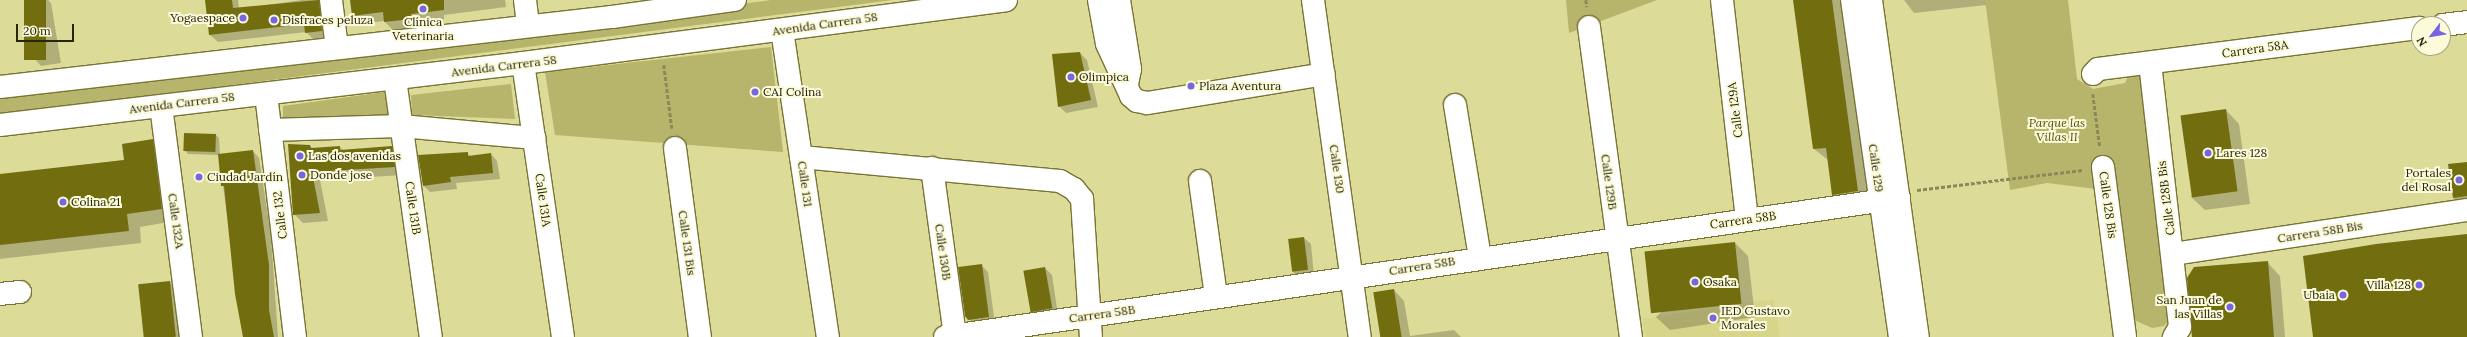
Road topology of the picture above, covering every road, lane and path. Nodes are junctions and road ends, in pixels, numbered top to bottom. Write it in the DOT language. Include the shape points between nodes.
graph roads {
  1 [pos="331,0"];
  2 [pos="525,0"];
  3 [pos="1006,0"];
  4 [pos="1099,0"];
  5 [pos="1119,0"];
  6 [pos="1314,0"];
  7 [pos="1722,0"];
  8 [pos="1852,0"];
  9 [pos="1871,0"];
  10 [pos="726,1"];
  11 [pos="2467,22"];
  12 [pos="2451,24"];
  13 [pos="528,26"];
  14 [pos="1589,27"];
  15 [pos="2411,29"];
  16 [pos="782,30"];
  17 [pos="662,46"];
  18 [pos="337,48"];
  19 [pos="523,63"];
  20 [pos="2150,63"];
  21 [pos="1324,74"];
  22 [pos="2093,74"];
  23 [pos="395,79"];
  24 [pos="1126,85"];
  25 [pos="0,88"];
  26 [pos="266,94"];
  27 [pos="1455,105"];
  28 [pos="161,106"];
  29 [pos="0,125"];
  30 [pos="401,126"];
  31 [pos="270,130"];
  32 [pos="534,138"];
  33 [pos="674,148"];
  34 [pos="801,157"];
  35 [pos="932,168"];
  36 [pos="2103,168"];
  37 [pos="1200,181"];
  38 [pos="1893,197"];
  39 [pos="2467,210"];
  40 [pos="1747,219"];
  41 [pos="1617,238"];
  42 [pos="2173,254"];
  43 [pos="1480,257"];
  44 [pos="1352,278"];
  45 [pos="1216,297"];
  46 [pos="1090,327"];
  47 [pos="2176,335"];
  48 [pos="950,336"];
  49 [pos="191,337"];
  50 [pos="295,337"];
  51 [pos="431,337"];
  52 [pos="563,337"];
  53 [pos="700,337"];
  54 [pos="828,337"];
  55 [pos="1360,337"];
  56 [pos="1631,337"];
  57 [pos="1900,337"];
  58 [pos="1918,337"];
  59 [pos="2125,337"];
  1 -- 18 [label="street"];
  2 -- 13 [label="street"];
  3 -- 16 [label="street, Avenida Carrera 58"];
  4 -- 24 [label="street" via="1107,44"];
  5 -- 24 [label="street" via="1130,69"];
  6 -- 21 [label="street, Calle 130"];
  7 -- 40 [label="street, Calle 129A"];
  8 -- 38 [label="street, Calle 129"];
  9 -- 38 [label="street, Calle 129"];
  10 -- 13 [label="street"];
  11 -- 12 [label="street"];
  13 -- 18 [label="street"];
  14 -- 41 [label="street, Calle 129B"];
  15 -- 20 [label="street, Carrera 58A"];
  16 -- 17 [label="street, Avenida Carrera 58"];
  16 -- 34 [label="street, Calle 131"];
  17 -- 19 [label="street, Avenida Carrera 58"];
  17 -- 33 [label="path"];
  18 -- 25 [label="street"];
  19 -- 23 [label="street, Avenida Carrera 58"];
  19 -- 32 [label="street, Calle 131A"];
  20 -- 22 [label="street, Carrera 58A" via="2098,70"];
  20 -- 42 [label="street, Calle 128B Bis"];
  21 -- 24 [label="street" via="1147,102 1137,101 1131,96"];
  21 -- 44 [label="street, Calle 130"];
  22 -- 36 [label="path, Calle 128 Bis"];
  23 -- 26 [label="street, Avenida Carrera 58"];
  23 -- 30 [label="street, Calle 131B"];
  26 -- 28 [label="street, Avenida Carrera 58"];
  26 -- 31 [label="street, Calle 132"];
  27 -- 43 [label="street"];
  28 -- 29 [label="street, Avenida Carrera 58"];
  28 -- 49 [label="street, Calle 132A"];
  30 -- 31 [label="street"];
  30 -- 32 [label="street"];
  30 -- 51 [label="street, Calle 131B"];
  31 -- 50 [label="street, Calle 132"];
  32 -- 52 [label="street, Calle 131A"];
  33 -- 53 [label="street, Calle 131 Bis"];
  34 -- 35 [label="street"];
  34 -- 54 [label="street, Calle 131"];
  35 -- 46 [label="street" via="1060,181 1074,189 1082,199"];
  35 -- 48 [label="street, Calle 130B"];
  36 -- 38 [label="path"];
  36 -- 59 [label="street, Calle 128 Bis"];
  37 -- 45 [label="street"];
  38 -- 40 [label="street, Carrera 58B"];
  38 -- 57 [label="street, Calle 129"];
  38 -- 58 [label="street, Calle 129"];
  39 -- 42 [label="street, Carrera 58B Bis"];
  40 -- 41 [label="street, Carrera 58B"];
  41 -- 43 [label="street, Carrera 58B"];
  41 -- 56 [label="street, Calle 129B"];
  42 -- 47 [label="street, Calle 128B Bis" via="2180,327"];
  43 -- 44 [label="street, Carrera 58B"];
  44 -- 45 [label="street, Carrera 58B"];
  44 -- 55 [label="street, Calle 130"];
  45 -- 46 [label="street, Carrera 58B"];
  46 -- 48 [label="street, Carrera 58B"];
}
